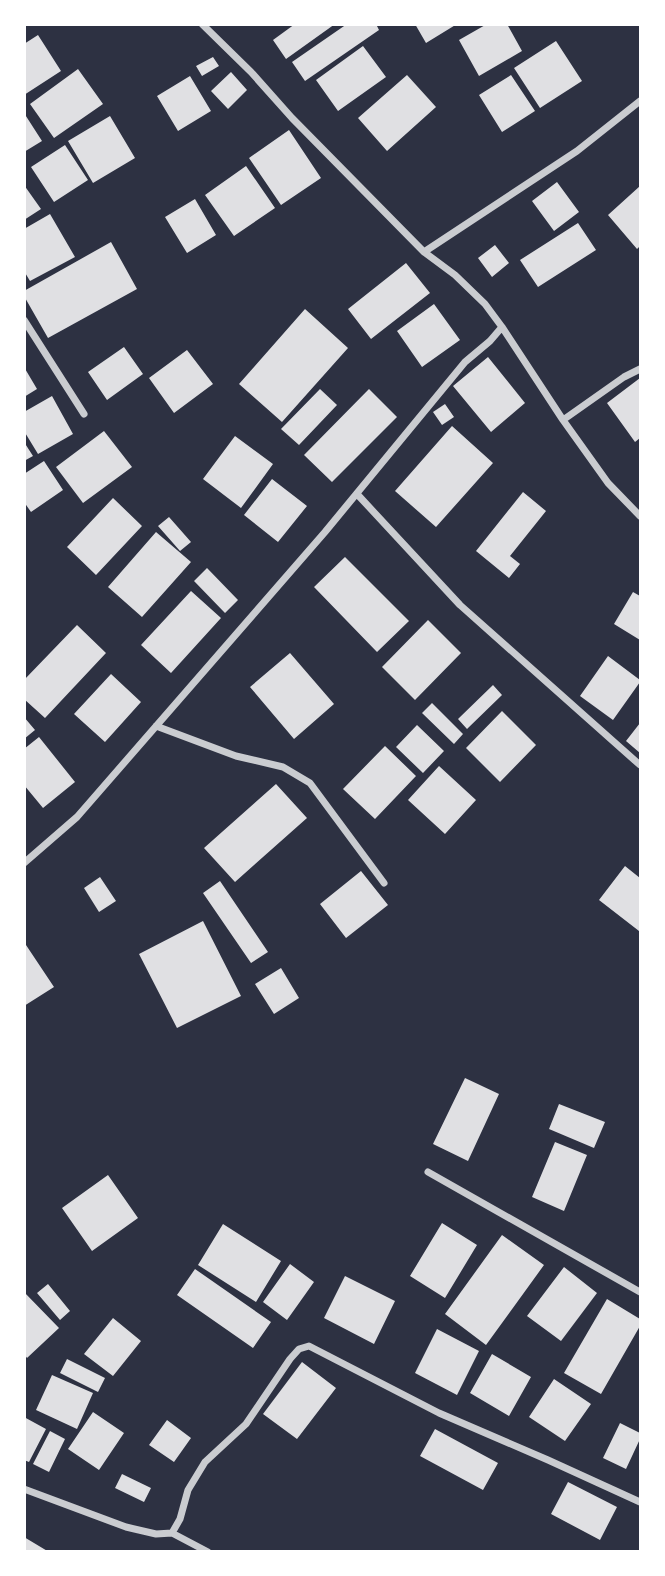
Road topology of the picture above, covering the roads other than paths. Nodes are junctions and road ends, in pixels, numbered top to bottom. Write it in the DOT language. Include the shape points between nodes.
graph roads {
  1 [pos="202,24"];
  2 [pos="640,101"];
  3 [pos="424,252"];
  4 [pos="24,320"];
  5 [pos="502,327"];
  6 [pos="640,369"];
  7 [pos="84,414"];
  8 [pos="563,420"];
  9 [pos="357,494"];
  10 [pos="640,516"];
  11 [pos="156,726"];
  12 [pos="640,765"];
  13 [pos="24,863"];
  14 [pos="384,883"];
  15 [pos="428,1172"];
  16 [pos="640,1292"];
  17 [pos="24,1489"];
  18 [pos="640,1502"];
  19 [pos="172,1533"];
  20 [pos="208,1552"];
  1 -- 3 [label="street"];
  2 -- 3 [label="street" via="577,151"];
  3 -- 5 [label="street" via="455,275"];
  4 -- 7 [label="street"];
  5 -- 8 [label="street"];
  5 -- 9 [label="street" via="465,362"];
  6 -- 8 [label="street"];
  8 -- 10 [label="street" via="608,483"];
  9 -- 11 [label="street"];
  9 -- 12 [label="street" via="460,605"];
  11 -- 13 [label="street" via="77,817"];
  11 -- 14 [label="street" via="236,756 283,767 310,783"];
  15 -- 16 [label="street"];
  17 -- 19 [label="street" via="126,1527"];
  18 -- 19 [label="street" via="439,1413 309,1346 290,1359 246,1424 205,1462 188,1490"];
  19 -- 20 [label="street"];
}
